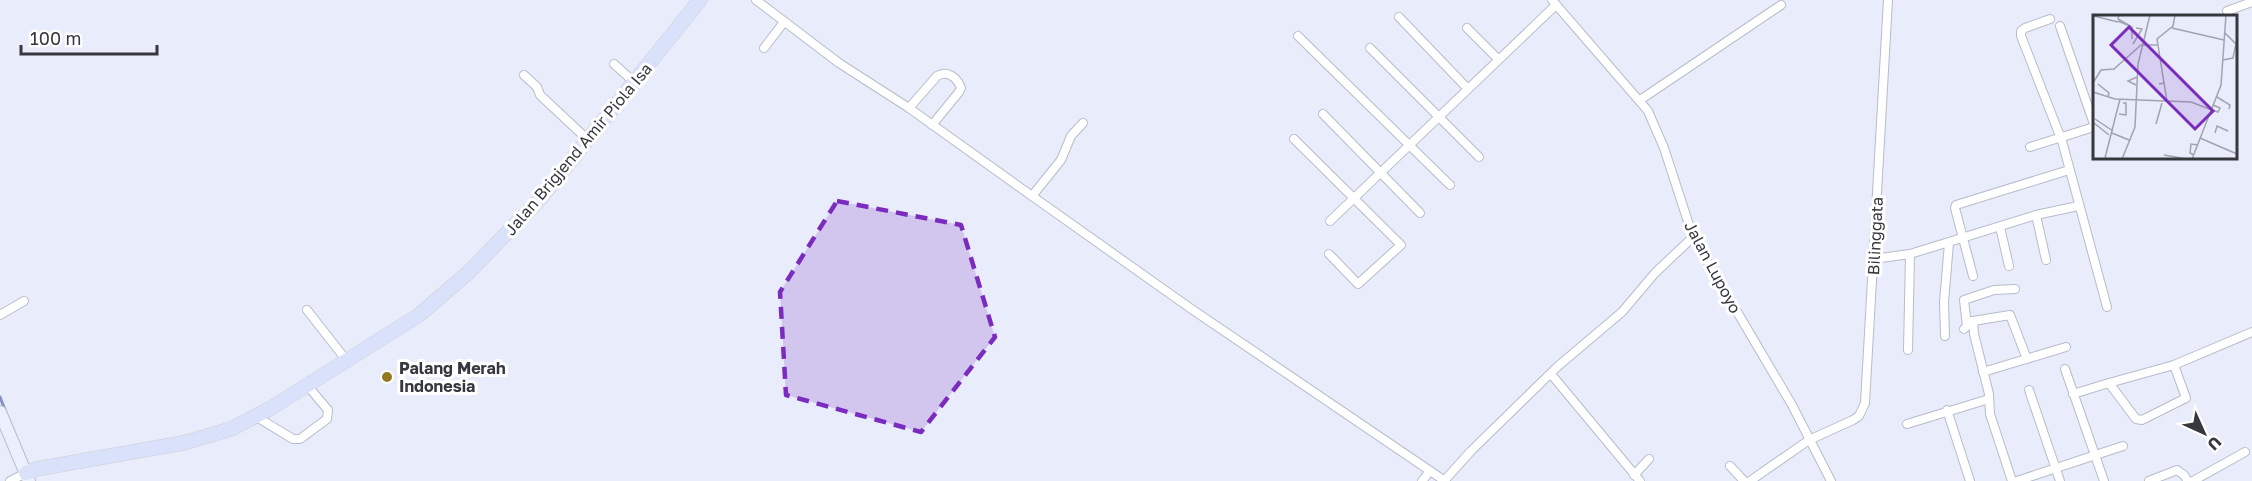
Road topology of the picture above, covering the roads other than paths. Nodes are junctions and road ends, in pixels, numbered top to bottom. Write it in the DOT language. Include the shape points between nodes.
graph roads {
  1 [pos="700,0"];
  2 [pos="756,0"];
  3 [pos="1888,0"];
  4 [pos="1554,2"];
  5 [pos="2252,2"];
  6 [pos="1781,5"];
  7 [pos="2227,11"];
  8 [pos="1399,17"];
  9 [pos="2050,19"];
  10 [pos="784,22"];
  11 [pos="2060,26"];
  12 [pos="1467,28"];
  13 [pos="1298,36"];
  14 [pos="764,48"];
  15 [pos="1370,48"];
  16 [pos="1498,59"];
  17 [pos="614,64"];
  18 [pos="524,75"];
  19 [pos="634,82"];
  20 [pos="1468,89"];
  21 [pos="1640,100"];
  22 [pos="909,108"];
  23 [pos="1323,114"];
  24 [pos="1439,117"];
  25 [pos="1083,123"];
  26 [pos="2093,123"];
  27 [pos="932,125"];
  28 [pos="2093,126"];
  29 [pos="2061,137"];
  30 [pos="587,139"];
  31 [pos="1294,139"];
  32 [pos="1409,145"];
  33 [pos="2031,147"];
  34 [pos="1479,157"];
  35 [pos="2069,170"];
  36 [pos="1380,173"];
  37 [pos="1449,185"];
  38 [pos="1032,196"];
  39 [pos="1354,198"];
  40 [pos="2078,206"];
  41 [pos="1420,213"];
  42 [pos="2036,215"];
  43 [pos="1330,221"];
  44 [pos="2000,227"];
  45 [pos="1693,237"];
  46 [pos="1963,238"];
  47 [pos="1949,243"];
  48 [pos="1329,254"];
  49 [pos="1910,254"];
  50 [pos="1876,259"];
  51 [pos="2046,260"];
  52 [pos="2009,266"];
  53 [pos="1973,276"];
  54 [pos="2015,289"];
  55 [pos="24,301"];
  56 [pos="2107,307"];
  57 [pos="307,310"];
  58 [pos="0,315"];
  59 [pos="1968,324"];
  60 [pos="2252,332"];
  61 [pos="1946,336"];
  62 [pos="2066,347"];
  63 [pos="1908,350"];
  64 [pos="2027,359"];
  65 [pos="347,361"];
  66 [pos="2174,365"];
  67 [pos="2065,369"];
  68 [pos="1983,372"];
  69 [pos="1551,374"];
  70 [pos="2109,382"];
  71 [pos="307,385"];
  72 [pos="2029,390"];
  73 [pos="2073,394"];
  74 [pos="1989,399"];
  75 [pos="1947,410"];
  76 [pos="0,412"];
  77 [pos="255,416"];
  78 [pos="1907,424"];
  79 [pos="1809,440"];
  80 [pos="2123,446"];
  81 [pos="2245,452"];
  82 [pos="2095,455"];
  83 [pos="1649,459"];
  84 [pos="1730,466"];
  85 [pos="2057,467"];
  86 [pos="1430,471"];
  87 [pos="27,477"];
  88 [pos="1637,478"];
  89 [pos="10,481"];
  90 [pos="1422,481"];
  91 [pos="1444,481"];
  92 [pos="1744,481"];
  93 [pos="1750,481"];
  94 [pos="1831,481"];
  95 [pos="1970,481"];
  96 [pos="2012,481"];
  97 [pos="2017,481"];
  98 [pos="2060,481"];
  99 [pos="2104,481"];
  100 [pos="2149,481"];
  101 [pos="2188,481"];
  102 [pos="2193,481"];
  1 -- 19 [label="main road, Jalan Brigjend Amir Piola Isa"];
  2 -- 10 [label="street"];
  3 -- 50 [label="street, Bilinggata"];
  4 -- 16 [label="street"];
  4 -- 21 [label="street, Jalan Lupoyo"];
  5 -- 7 [label="street"];
  6 -- 21 [label="street"];
  8 -- 20 [label="street"];
  9 -- 29 [label="street" via="2025,28 2021,36"];
  10 -- 14 [label="street"];
  10 -- 22 [label="street"];
  11 -- 26 [label="street"];
  12 -- 16 [label="street"];
  13 -- 32 [label="street"];
  15 -- 24 [label="street"];
  16 -- 20 [label="street"];
  17 -- 19 [label="street"];
  18 -- 30 [label="street"];
  19 -- 30 [label="main road, Jalan Brigjend Amir Piola Isa"];
  20 -- 24 [label="street"];
  21 -- 45 [label="street, Jalan Lupoyo" via="1655,124"];
  22 -- 27 [label="street"];
  22 -- 27 [label="street" via="937,75 951,75 961,88"];
  23 -- 36 [label="street"];
  24 -- 32 [label="street"];
  24 -- 34 [label="street"];
  25 -- 38 [label="street" via="1071,136 1061,160"];
  27 -- 38 [label="street"];
  28 -- 29 [label="street"];
  29 -- 33 [label="street"];
  29 -- 35 [label="street"];
  30 -- 65 [label="main road, Jalan Brigjend Amir Piola Isa" via="540,199 469,272 419,315"];
  31 -- 39 [label="street"];
  32 -- 36 [label="street"];
  32 -- 37 [label="street"];
  35 -- 40 [label="street"];
  35 -- 46 [label="street" via="1959,203 1956,208"];
  36 -- 39 [label="street"];
  36 -- 41 [label="street"];
  38 -- 86 [label="street"];
  39 -- 43 [label="street"];
  39 -- 48 [label="street" via="1401,246 1358,284"];
  40 -- 42 [label="street"];
  40 -- 56 [label="street"];
  42 -- 44 [label="street"];
  42 -- 51 [label="street"];
  44 -- 46 [label="street"];
  44 -- 52 [label="street"];
  45 -- 69 [label="street" via="1622,312"];
  45 -- 79 [label="street, Jalan Lupoyo" via="1778,379"];
  46 -- 47 [label="street"];
  46 -- 53 [label="street"];
  47 -- 49 [label="street"];
  47 -- 61 [label="street" via="1944,302"];
  49 -- 50 [label="street"];
  49 -- 63 [label="street"];
  50 -- 79 [label="street, Bilinggata" via="1865,403 1853,420"];
  54 -- 59 [label="street" via="1994,290 1964,300"];
  55 -- 58 [label="street"];
  57 -- 65 [label="street"];
  59 -- 64 [label="street" via="2010,315"];
  59 -- 68 [label="street" via="1974,333"];
  60 -- 66 [label="street"];
  62 -- 64 [label="street"];
  64 -- 68 [label="street"];
  65 -- 71 [label="main road, Jalan Brigjend Amir Piola Isa"];
  66 -- 70 [label="street"];
  66 -- 70 [label="street" via="2186,398 2142,420 2136,419"];
  67 -- 73 [label="street"];
  68 -- 74 [label="street"];
  69 -- 88 [label="street"];
  69 -- 91 [label="street"];
  70 -- 73 [label="street"];
  71 -- 77 [label="main road, Jalan Brigjend Amir Piola Isa"];
  71 -- 77 [label="street" via="328,415 300,439 293,439"];
  72 -- 85 [label="street"];
  73 -- 82 [label="street"];
  74 -- 75 [label="street"];
  74 -- 96 [label="street" via="1990,414"];
  75 -- 78 [label="street"];
  75 -- 95 [label="street"];
  76 -- 87 [label="street"];
  77 -- 87 [label="main road, Jalan Brigjend Amir Piola Isa" via="231,429 183,443 36,469"];
  79 -- 93 [label="street, Bilinggata"];
  79 -- 94 [label="street, Jalan Lupoyo"];
  80 -- 82 [label="street"];
  81 -- 102 [label="street"];
  82 -- 85 [label="street"];
  82 -- 99 [label="street"];
  83 -- 88 [label="street"];
  84 -- 92 [label="street"];
  85 -- 97 [label="street"];
  85 -- 98 [label="street"];
  86 -- 90 [label="street"];
  86 -- 91 [label="street"];
  87 -- 89 [label="street"];
  100 -- 101 [label="street" via="2176,470"];
}
